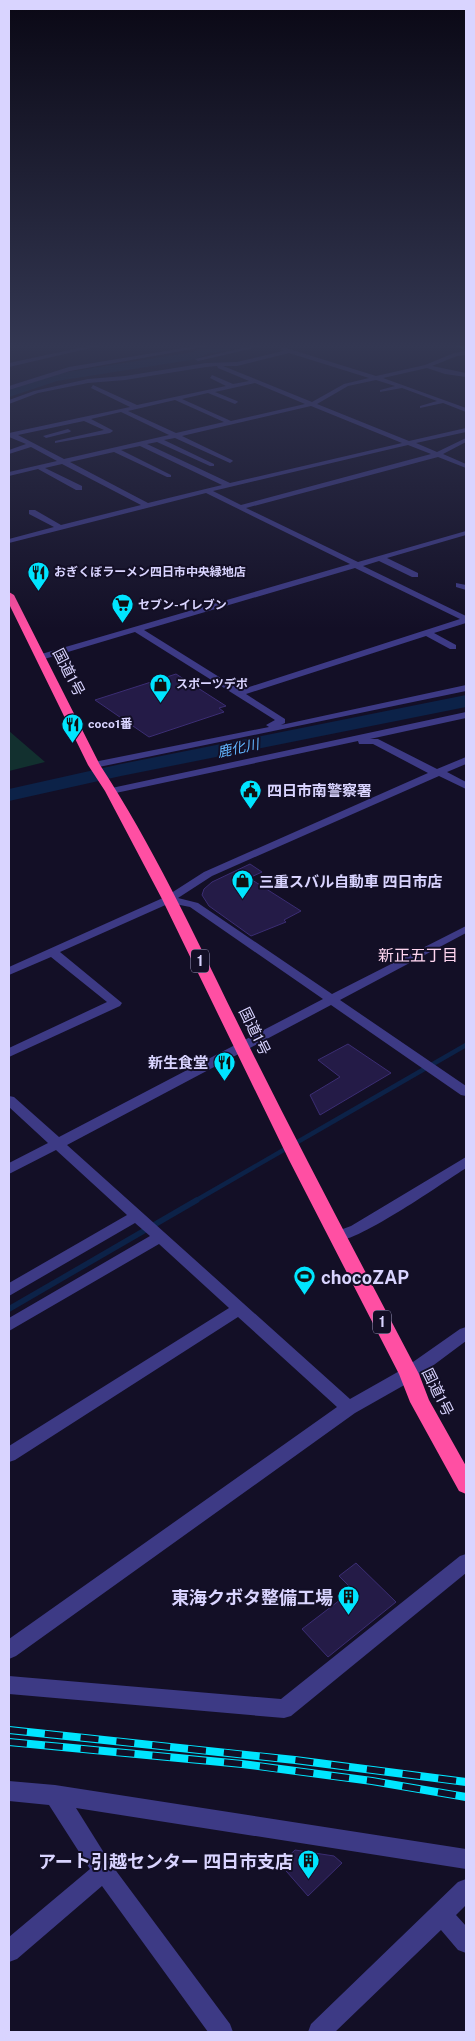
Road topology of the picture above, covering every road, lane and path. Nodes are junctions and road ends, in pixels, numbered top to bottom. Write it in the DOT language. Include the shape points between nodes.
graph roads {
  1 [pos="18,438"];
  2 [pos="73,438"];
  3 [pos="74,438"];
  4 [pos="130,438"];
  5 [pos="160,438"];
  6 [pos="180,438"];
  7 [pos="399,438"];
  8 [pos="426,438"];
  9 [pos="157,439"];
  10 [pos="466,440"];
  11 [pos="102,441"];
  12 [pos="57,442"];
  13 [pos="408,442"];
  14 [pos="142,444"];
  15 [pos="30,445"];
  16 [pos="95,447"];
  17 [pos="116,448"];
  18 [pos="9,452"];
  19 [pos="438,454"];
  20 [pos="200,459"];
  21 [pos="230,461"];
  22 [pos="63,462"];
  23 [pos="183,464"];
  24 [pos="212,465"];
  25 [pos="466,466"];
  26 [pos="40,467"];
  27 [pos="9,474"];
  28 [pos="169,476"];
  29 [pos="229,485"];
  30 [pos="207,490"];
  31 [pos="64,492"];
  32 [pos="148,506"];
  33 [pos="240,507"];
  34 [pos="32,512"];
  35 [pos="60,528"];
  36 [pos="466,533"];
  37 [pos="9,540"];
  38 [pos="380,558"];
  39 [pos="357,565"];
  40 [pos="415,576"];
  41 [pos="9,595"];
  42 [pos="466,620"];
  43 [pos="138,630"];
  44 [pos="427,633"];
  45 [pos="453,647"];
  46 [pos="41,657"];
  47 [pos="466,679"];
  48 [pos="466,688"];
  49 [pos="238,694"];
  50 [pos="397,697"];
  51 [pos="466,715"];
  52 [pos="246,735"];
  53 [pos="320,746"];
  54 [pos="466,760"];
  55 [pos="96,766"];
  56 [pos="438,773"];
  57 [pos="466,786"];
  58 [pos="111,791"];
  59 [pos="169,899"];
  60 [pos="466,929"];
  61 [pos="51,951"];
  62 [pos="9,970"];
  63 [pos="331,999"];
  64 [pos="241,1045"];
  65 [pos="9,1053"];
  66 [pos="466,1092"];
  67 [pos="9,1100"];
  68 [pos="56,1144"];
  69 [pos="466,1162"];
  70 [pos="9,1169"];
  71 [pos="139,1219"];
  72 [pos="158,1236"];
  73 [pos="337,1237"];
  74 [pos="9,1290"];
  75 [pos="238,1309"];
  76 [pos="9,1325"];
  77 [pos="466,1333"];
  78 [pos="409,1374"];
  79 [pos="348,1408"];
  80 [pos="9,1455"];
  81 [pos="466,1485"];
  82 [pos="466,1562"];
  83 [pos="9,1650"];
  84 [pos="9,1685"];
  85 [pos="9,1790"];
  86 [pos="55,1796"];
  87 [pos="466,1859"];
  88 [pos="104,1871"];
  89 [pos="466,1890"];
  90 [pos="442,1914"];
  91 [pos="466,1942"];
  92 [pos="9,1951"];
  93 [pos="222,2032"];
  94 [pos="319,2032"];
  1 -- 15 [label="street"];
  2 -- 12 [label="street"];
  3 -- 16 [label="street"];
  4 -- 14 [label="street"];
  5 -- 9 [label="street"];
  6 -- 21 [label="street"];
  7 -- 13 [label="street"];
  8 -- 13 [label="street"];
  9 -- 14 [label="street"];
  9 -- 20 [label="street"];
  10 -- 19 [label="street"];
  11 -- 16 [label="street"];
  13 -- 19 [label="street"];
  13 -- 29 [label="street"];
  14 -- 17 [label="street"];
  14 -- 23 [label="street"];
  15 -- 18 [label="street"];
  15 -- 22 [label="street"];
  16 -- 17 [label="street"];
  16 -- 22 [label="street"];
  17 -- 28 [label="street"];
  19 -- 25 [label="street"];
  19 -- 33 [label="street"];
  20 -- 23 [label="street"];
  20 -- 24 [label="street"];
  22 -- 26 [label="street"];
  22 -- 32 [label="street"];
  23 -- 29 [label="street"];
  26 -- 27 [label="street"];
  26 -- 31 [label="street" via="82,489"];
  29 -- 30 [label="street"];
  30 -- 32 [label="street"];
  30 -- 33 [label="street"];
  32 -- 35 [label="street"];
  33 -- 39 [label="street"];
  34 -- 35 [label="street"];
  35 -- 37 [label="street"];
  36 -- 38 [label="street"];
  38 -- 39 [label="street"];
  38 -- 40 [label="street"];
  39 -- 42 [label="street"];
  39 -- 43 [label="street"];
  41 -- 46 [label="highway, 国道1号 / 1"];
  42 -- 44 [label="street"];
  43 -- 46 [label="street"];
  43 -- 49 [label="street"];
  44 -- 45 [label="street"];
  44 -- 49 [label="street"];
  46 -- 55 [label="highway, 国道1号 / 1"];
  47 -- 50 [label="street"];
  48 -- 52 [label="street"];
  49 -- 52 [label="street" via="282,721"];
  51 -- 53 [label="street"];
  52 -- 55 [label="street"];
  53 -- 56 [label="street" via="338,747 375,741"];
  53 -- 58 [label="street"];
  54 -- 56 [label="street"];
  55 -- 58 [label="highway, 国道1号 / 1"];
  56 -- 57 [label="street"];
  56 -- 59 [label="street" via="208,874"];
  58 -- 59 [label="highway, 国道1号 / 1"];
  59 -- 61 [label="street"];
  59 -- 63 [label="street" via="194,905"];
  59 -- 64 [label="highway, 国道1号 / 1"];
  60 -- 63 [label="street"];
  61 -- 62 [label="street"];
  61 -- 65 [label="street" via="116,1003"];
  63 -- 64 [label="street"];
  63 -- 66 [label="street"];
  64 -- 68 [label="street"];
  64 -- 73 [label="highway, 国道1号 / 1"];
  67 -- 68 [label="street"];
  68 -- 70 [label="street"];
  68 -- 71 [label="street"];
  69 -- 73 [label="street" via="356,1230"];
  71 -- 72 [label="street"];
  71 -- 74 [label="street"];
  72 -- 75 [label="street"];
  72 -- 76 [label="street"];
  73 -- 78 [label="highway, 国道1号 / 1"];
  75 -- 79 [label="street"];
  75 -- 80 [label="street"];
  77 -- 78 [label="street"];
  78 -- 79 [label="street"];
  78 -- 81 [label="highway, 国道1号 / 1" via="420,1402"];
  79 -- 83 [label="street"];
  82 -- 84 [label="street" via="284,1709"];
  85 -- 86 [label="street"];
  86 -- 87 [label="street"];
  86 -- 88 [label="street"];
  88 -- 92 [label="street"];
  88 -- 93 [label="street"];
  89 -- 90 [label="street"];
  90 -- 91 [label="street"];
  90 -- 94 [label="street"];
}
